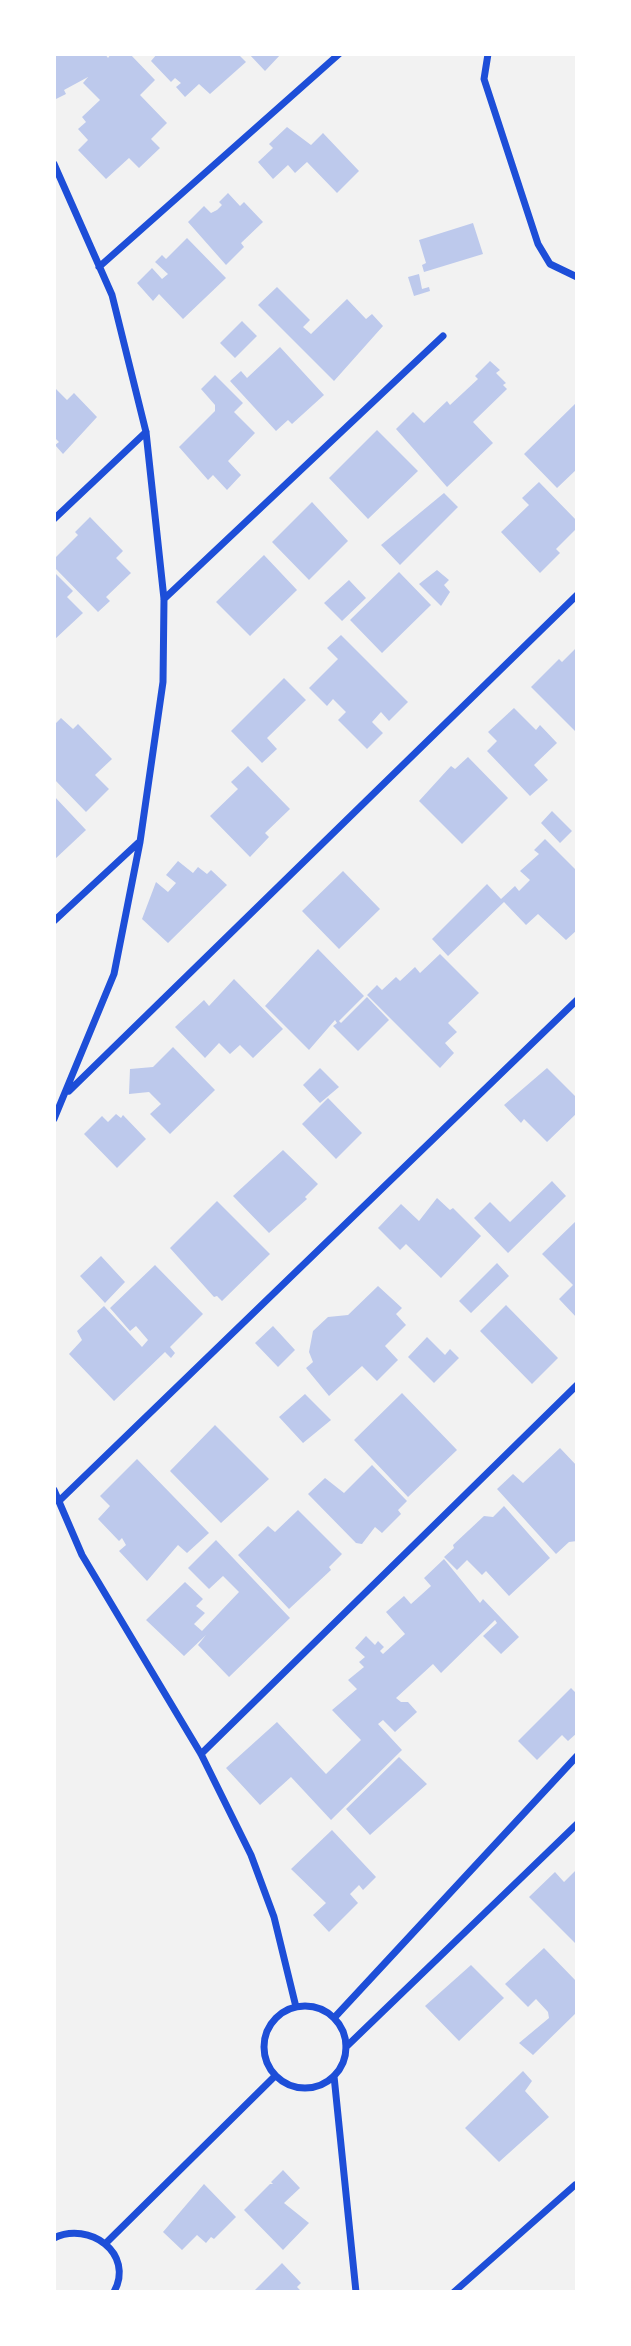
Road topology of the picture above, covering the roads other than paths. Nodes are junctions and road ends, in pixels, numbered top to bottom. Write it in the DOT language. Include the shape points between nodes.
graph roads {
  1 [pos="339,54"];
  2 [pos="488,54"];
  3 [pos="54,164"];
  4 [pos="99,267"];
  5 [pos="577,277"];
  6 [pos="443,336"];
  7 [pos="146,432"];
  8 [pos="54,519"];
  9 [pos="577,595"];
  10 [pos="164,599"];
  11 [pos="140,842"];
  12 [pos="54,921"];
  13 [pos="577,1000"];
  14 [pos="65,1095"];
  15 [pos="54,1119"];
  16 [pos="577,1385"];
  17 [pos="54,1490"];
  18 [pos="59,1502"];
  19 [pos="201,1754"];
  20 [pos="577,1756"];
  21 [pos="577,1824"];
  22 [pos="296,2007"];
  23 [pos="334,2018"];
  24 [pos="346,2047"];
  25 [pos="275,2076"];
  26 [pos="334,2076"];
  27 [pos="575,2185"];
  28 [pos="54,2225"];
  29 [pos="55,2237"];
  30 [pos="106,2243"];
  31 [pos="114,2292"];
  32 [pos="356,2292"];
  33 [pos="454,2292"];
  1 -- 4 [label="street"];
  2 -- 5 [label="street" via="484,79 538,244 550,264"];
  3 -- 4 [label="street"];
  4 -- 7 [label="street" via="112,295"];
  6 -- 10 [label="street"];
  7 -- 8 [label="street"];
  7 -- 10 [label="street"];
  9 -- 14 [label="street"];
  10 -- 11 [label="street" via="163,682"];
  11 -- 12 [label="street"];
  11 -- 14 [label="street" via="114,974"];
  13 -- 18 [label="street"];
  14 -- 15 [label="street"];
  16 -- 19 [label="street"];
  17 -- 18 [label="street"];
  18 -- 19 [label="street" via="82,1555"];
  19 -- 22 [label="street" via="251,1855 274,1917"];
  20 -- 23 [label="street"];
  21 -- 24 [label="street"];
  22 -- 23 [label="street" via="316,2008"];
  22 -- 25 [label="street" via="280,2014 268,2028 263,2044 266,2062"];
  23 -- 24 [label="street"];
  24 -- 26 [label="street"];
  25 -- 26 [label="street" via="305,2088"];
  25 -- 30 [label="street"];
  26 -- 32 [label="street"];
  27 -- 33 [label="street"];
  28 -- 29 [label="street"];
  29 -- 30 [label="street" via="90,2234"];
  30 -- 31 [label="street" via="119,2272"];
}
